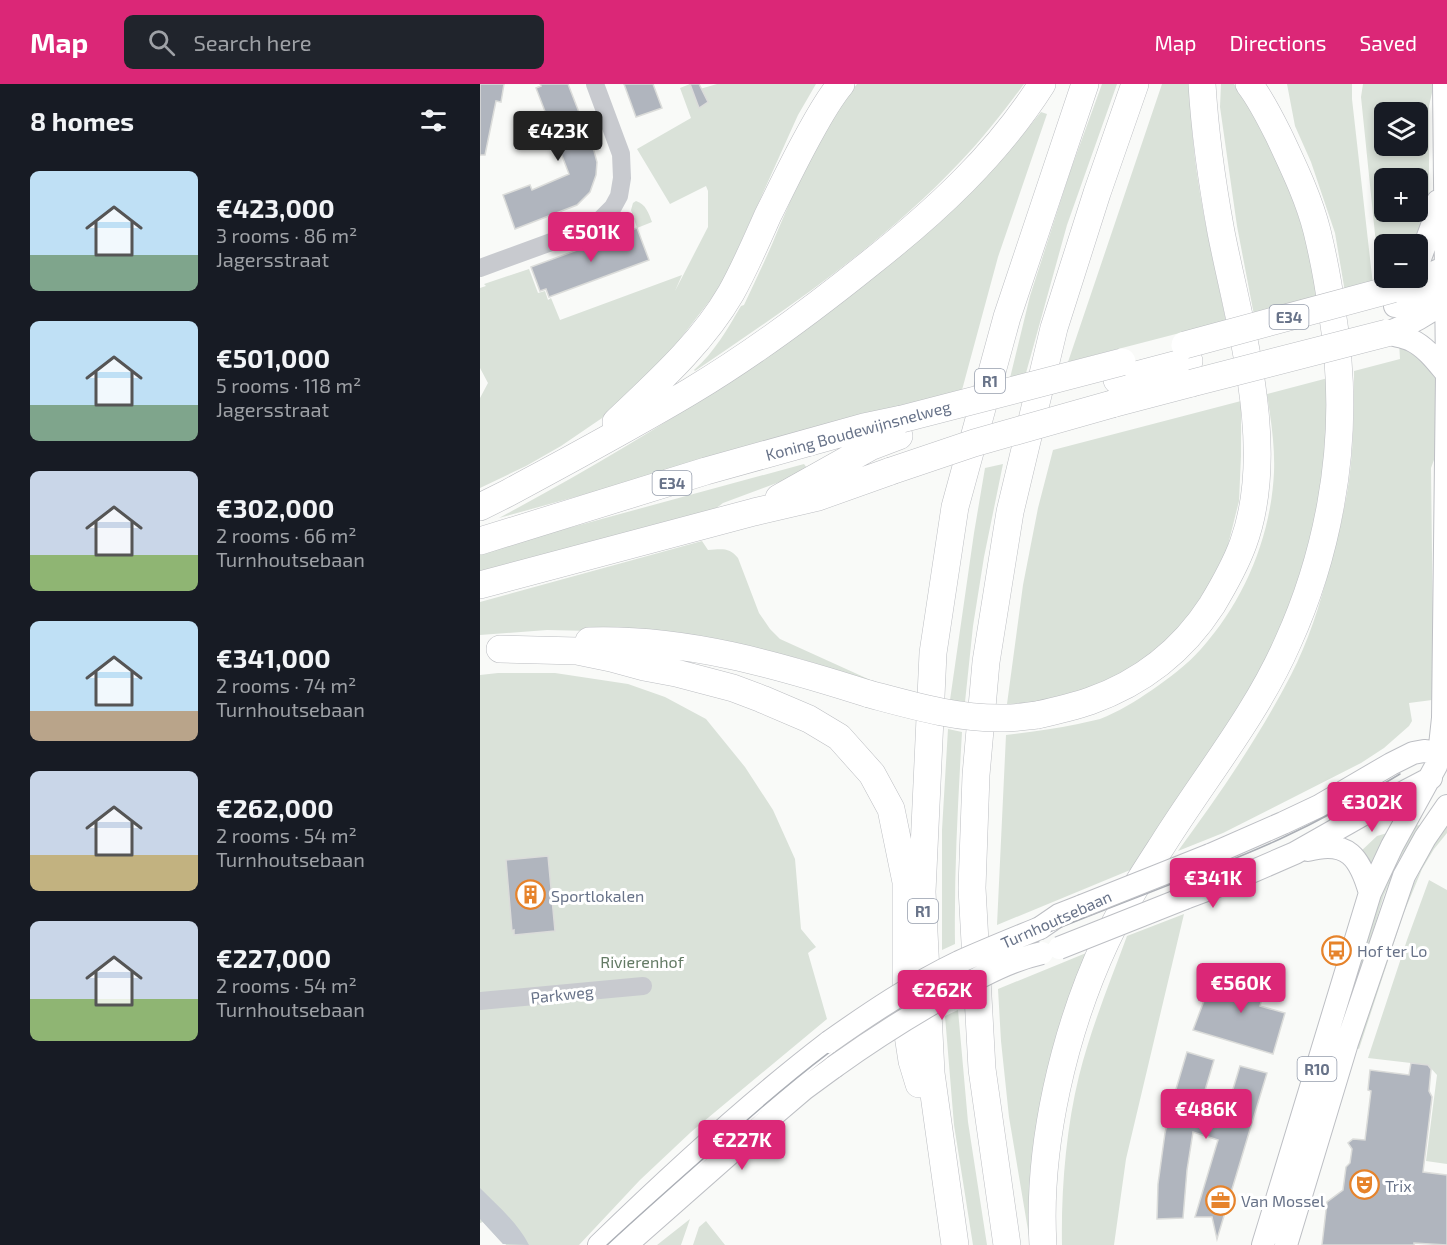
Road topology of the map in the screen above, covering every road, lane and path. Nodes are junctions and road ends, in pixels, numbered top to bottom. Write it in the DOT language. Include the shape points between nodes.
graph roads {
  1 [pos="596,84"];
  2 [pos="841,84"];
  3 [pos="1042,84"];
  4 [pos="1085,84"];
  5 [pos="1135,84"];
  6 [pos="1202,84"];
  7 [pos="1444,84"];
  8 [pos="1255,86"];
  9 [pos="1444,170"];
  10 [pos="480,268"];
  11 [pos="1447,275"];
  12 [pos="1447,299"];
  13 [pos="1401,301"];
  14 [pos="1189,363"];
  15 [pos="1447,374"];
  16 [pos="1117,382"];
  17 [pos="901,428"];
  18 [pos="590,448"];
  19 [pos="480,507"];
  20 [pos="754,512"];
  21 [pos="480,542"];
  22 [pos="480,585"];
  23 [pos="490,650"];
  24 [pos="1442,770"];
  25 [pos="1447,806"];
  26 [pos="1295,853"];
  27 [pos="1370,893"];
  28 [pos="643,986"];
  29 [pos="480,1001"];
  30 [pos="946,1184"];
  31 [pos="599,1245"];
  32 [pos="626,1245"];
  33 [pos="955,1245"];
  34 [pos="1007,1245"];
  35 [pos="1043,1245"];
  36 [pos="1263,1245"];
  37 [pos="1286,1245"];
  1 -- 10 [label="street" via="621,154 622,178 613,207 584,230"];
  2 -- 18 [label="highway" via="789,172 740,278 721,309 676,365"];
  3 -- 18 [label="highway" via="989,154 924,220 730,366"];
  4 -- 30 [label="highway, R1" via="1007,317 958,496 933,653 922,891 931,1073"];
  5 -- 34 [label="highway" via="1054,328 1010,512 986,662 972,888 982,1068"];
  6 -- 23 [label="highway, bridge" via="1209,162 1253,405 1257,467 1248,527 1228,578 1190,634 1158,665 1090,701 1008,718 957,716 799,671 666,645 599,641"];
  7 -- 9 [label="main road, R10"];
  8 -- 35 [label="highway" via="1297,175 1317,229 1329,287 1338,363 1339,426 1324,533 1304,603 1268,682 1138,884 1095,968 1072,1030 1055,1099 1046,1150"];
  9 -- 11 [label="main road, R10"];
  9 -- 13 [label="main road" via="1434,220"];
  11 -- 12 [label="main road, R10"];
  11 -- 13 [label="main road, E34" via="1421,297"];
  12 -- 13 [label="main road, Koning Boudewijnsnelweg / E34" via="1428,314"];
  12 -- 15 [label="main road, R10"];
  13 -- 14 [label="highway, Koning Boudewijnsnelweg / E34, bridge"];
  13 -- 14 [label="highway, E34, bridge"];
  13 -- 15 [label="main road" via="1412,340"];
  14 -- 16 [label="highway, E34"];
  14 -- 16 [label="highway, Koning Boudewijnsnelweg / E34"];
  15 -- 24 [label="main road, R10"];
  16 -- 17 [label="highway, Koning Boudewijnsnelweg / E34, bridge"];
  16 -- 20 [label="highway, E34, bridge" via="974,443 818,497"];
  17 -- 20 [label="highway, E34"];
  17 -- 21 [label="highway, Koning Boudewijnsnelweg / E34" via="864,427 706,471"];
  18 -- 19 [label="highway"];
  20 -- 22 [label="highway, E34"];
  23 -- 30 [label="highway" via="577,651 733,688 809,719 839,737 872,774 891,809 906,882 906,1022 912,1061"];
  24 -- 26 [label="main road, Turnhoutsebaan"];
  24 -- 27 [label="main road, R10" via="1392,846"];
  24 -- 31 [label="main road, Turnhoutsebaan, bridge" via="1433,752 1413,753 1310,810 1059,915 1040,928 929,978 829,1042 735,1118"];
  25 -- 37 [label="main road, R10" via="1404,876 1347,1043"];
  26 -- 27 [label="main road" via="1321,846 1340,847 1359,865"];
  26 -- 32 [label="main road, Turnhoutsebaan, bridge" via="1228,882 1016,960 936,1001 877,1036 804,1089"];
  27 -- 36 [label="main road, R10"];
  28 -- 29 [label="street, Parkweg"];
  30 -- 33 [label="highway, R1"];
}
